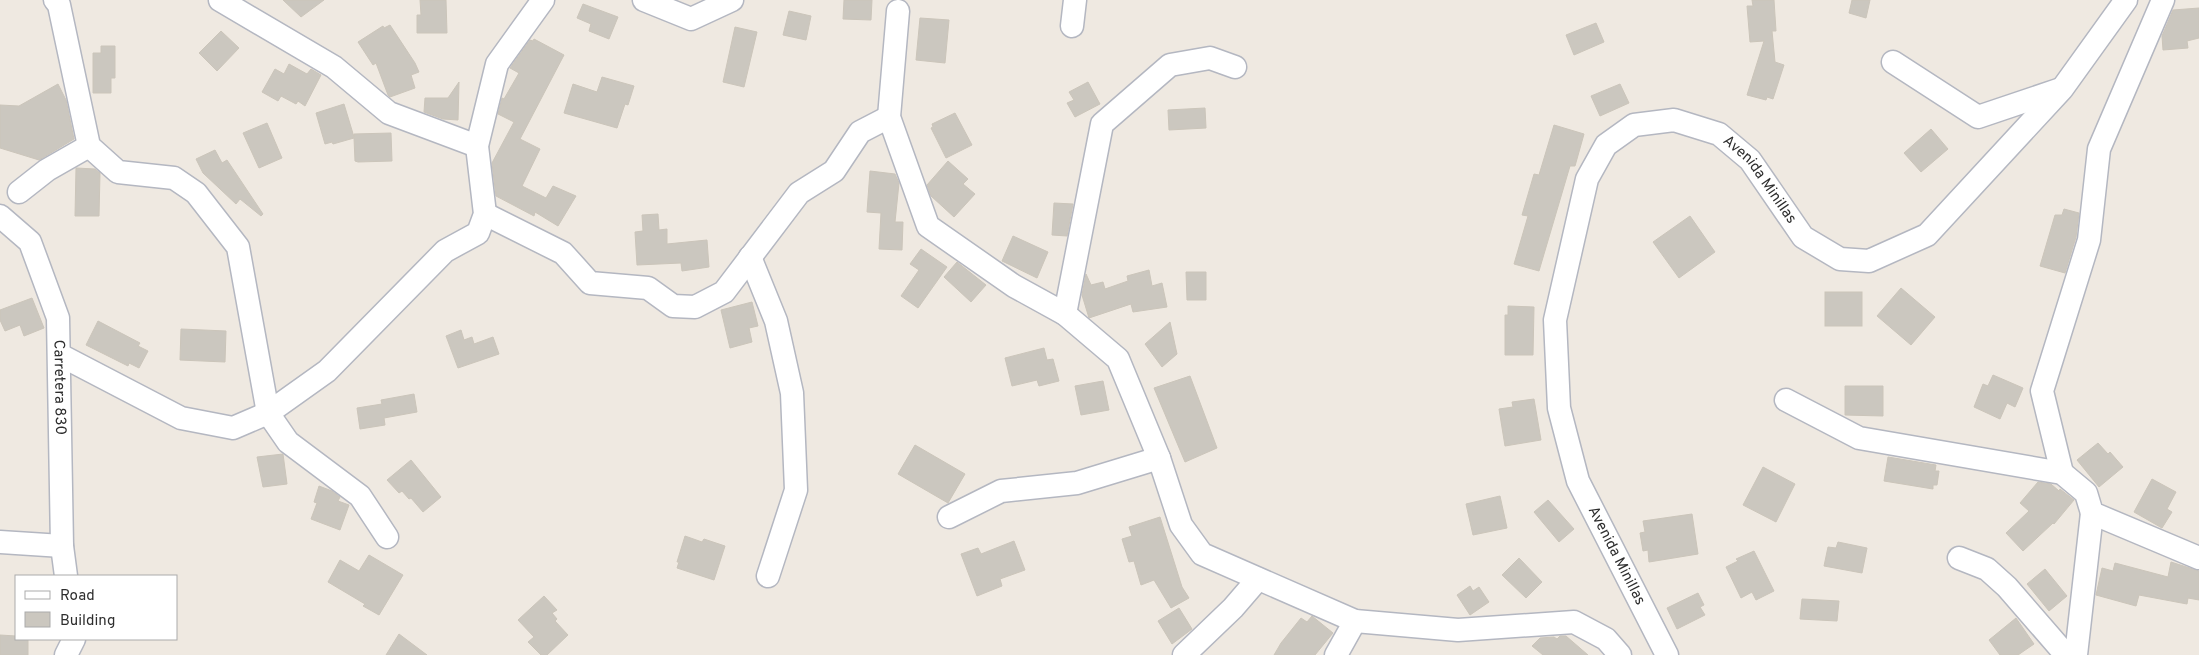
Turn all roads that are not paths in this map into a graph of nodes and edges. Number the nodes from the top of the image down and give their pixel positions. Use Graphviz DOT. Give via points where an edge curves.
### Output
graph roads {
  1 [pos="55,0"];
  2 [pos="220,0"];
  3 [pos="543,0"];
  4 [pos="644,0"];
  5 [pos="732,0"];
  6 [pos="1075,0"];
  7 [pos="2126,0"];
  8 [pos="2163,0"];
  9 [pos="898,11"];
  10 [pos="1072,26"];
  11 [pos="1894,62"];
  12 [pos="1235,67"];
  13 [pos="2062,89"];
  14 [pos="888,117"];
  15 [pos="89,146"];
  16 [pos="477,146"];
  17 [pos="19,192"];
  18 [pos="485,214"];
  19 [pos="0,216"];
  20 [pos="750,257"];
  21 [pos="1064,314"];
  22 [pos="60,355"];
  23 [pos="1786,400"];
  24 [pos="268,413"];
  25 [pos="1159,458"];
  26 [pos="2062,473"];
  27 [pos="2092,513"];
  28 [pos="949,517"];
  29 [pos="387,537"];
  30 [pos="0,542"];
  31 [pos="62,546"];
  32 [pos="1958,558"];
  33 [pos="2199,558"];
  34 [pos="66,575"];
  35 [pos="768,576"];
  36 [pos="1258,579"];
  37 [pos="1354,621"];
  38 [pos="74,640"];
  39 [pos="74,640"];
  40 [pos="66,655"];
  41 [pos="81,655"];
  42 [pos="1184,655"];
  43 [pos="1336,655"];
  44 [pos="1620,655"];
  45 [pos="1667,655"];
  46 [pos="2066,655"];
  47 [pos="2076,655"];
  1 -- 15 [label="street" via="59,5"];
  2 -- 16 [label="street" via="334,67 389,113"];
  3 -- 16 [label="street" via="497,64"];
  4 -- 5 [label="street" via="691,19"];
  6 -- 10 [label="street"];
  7 -- 13 [label="street, Avenida Minillas"];
  8 -- 26 [label="street" via="2098,149 2089,240 2042,391"];
  9 -- 14 [label="street"];
  11 -- 13 [label="street" via="1978,117"];
  12 -- 21 [label="street" via="1210,58 1170,65 1102,124"];
  13 -- 45 [label="street, Avenida Minillas" via="1927,235 1869,262 1840,259 1803,237 1750,160 1719,134 1674,120 1634,125 1606,145 1587,179 1555,320 1559,408 1578,482"];
  14 -- 20 [label="street" via="860,132 834,171 799,193"];
  14 -- 21 [label="street" via="928,226 1014,286"];
  15 -- 17 [label="street" via="47,170"];
  15 -- 24 [label="street" via="118,172 174,178 196,193 238,248"];
  16 -- 18 [label="street"];
  18 -- 20 [label="street" via="563,253 590,282 648,288 673,306 695,307 724,292"];
  18 -- 24 [label="street" via="478,233 445,251 327,372"];
  19 -- 22 [label="street, Carretera 830" via="30,242 58,318"];
  20 -- 35 [label="street" via="776,321 792,393 796,490"];
  21 -- 25 [label="street" via="1118,359"];
  22 -- 24 [label="street" via="181,418 233,428"];
  22 -- 31 [label="street, Carretera 830"];
  23 -- 26 [label="street" via="1859,438"];
  24 -- 29 [label="street" via="288,442 360,496"];
  25 -- 28 [label="street" via="1077,483 1001,491"];
  25 -- 36 [label="street" via="1181,525 1202,554"];
  26 -- 27 [label="street" via="2086,493"];
  27 -- 33 [label="street"];
  27 -- 47 [label="street"];
  30 -- 31 [label="street"];
  31 -- 34 [label="street, Carretera 830"];
  32 -- 46 [label="street" via="1987,569 2007,587"];
  36 -- 37 [label="street"];
  36 -- 42 [label="street"];
  37 -- 43 [label="street"];
  37 -- 44 [label="street" via="1458,630 1574,622 1606,640"];
  38 -- 40 [label="street"];
  39 -- 41 [label="street"];
}
